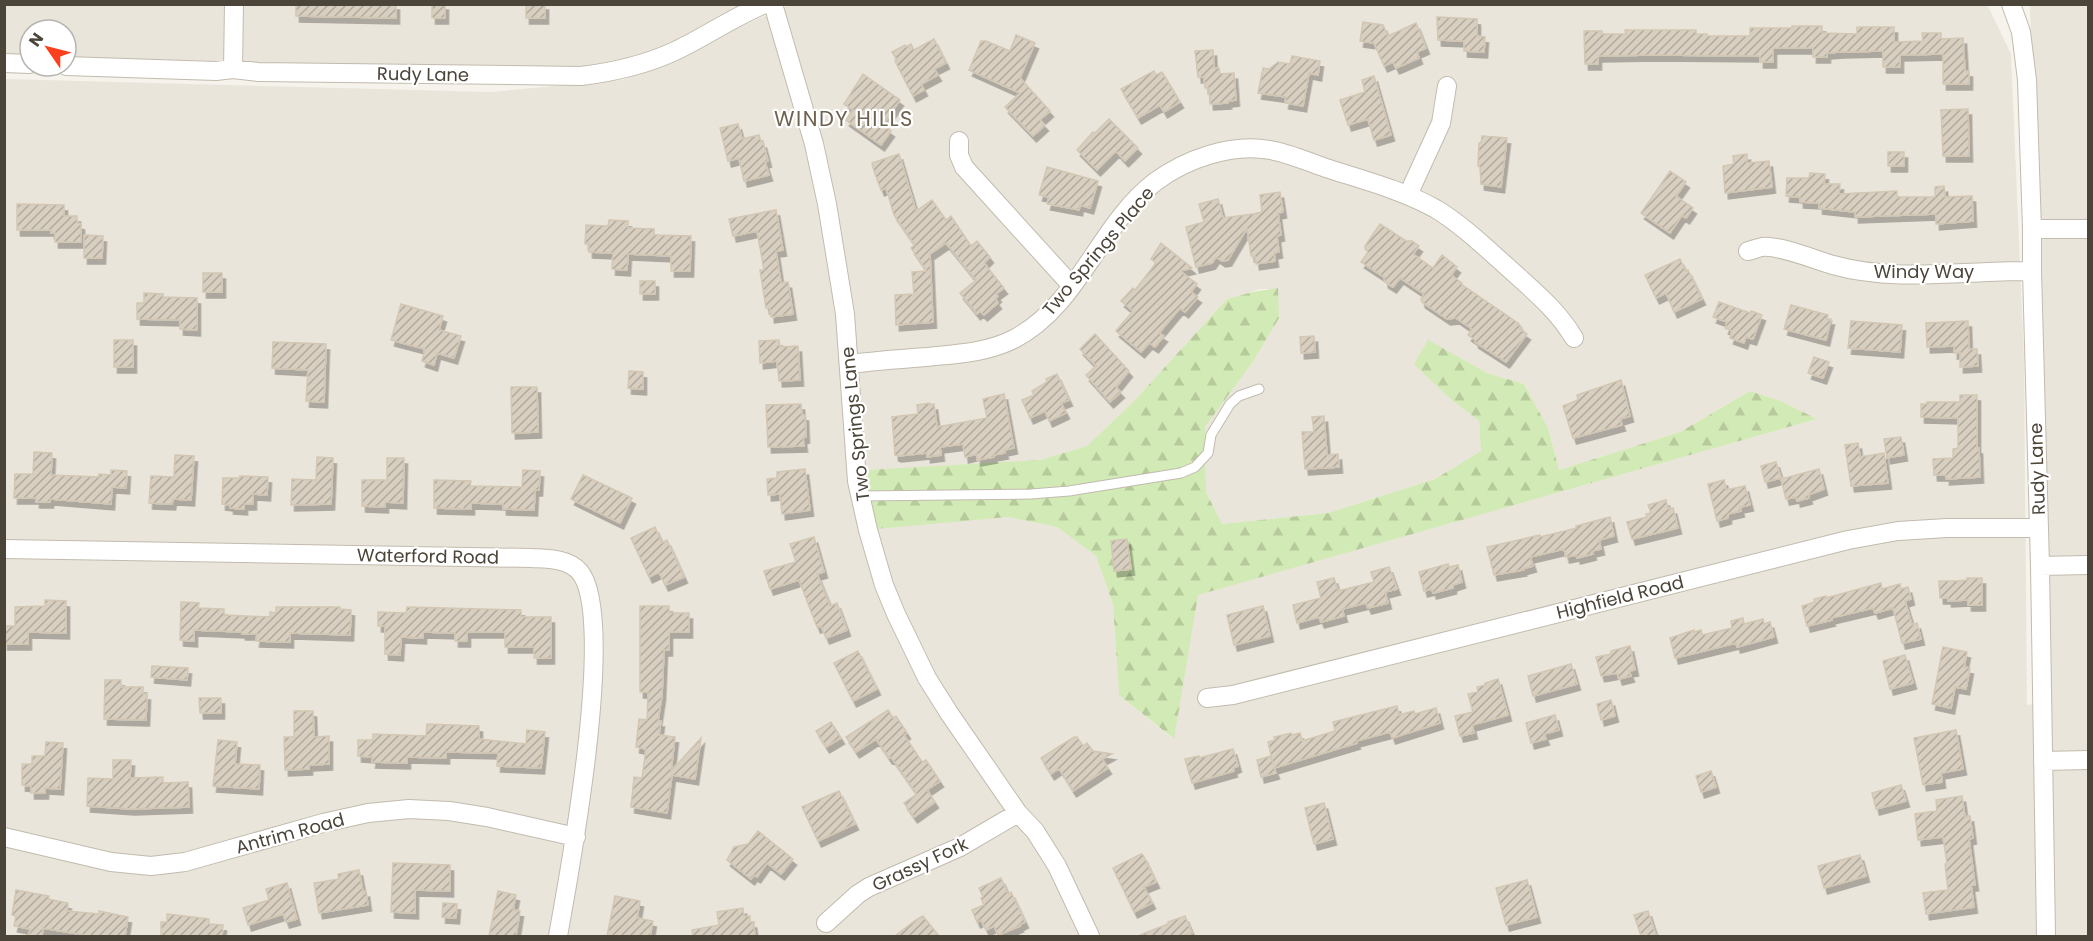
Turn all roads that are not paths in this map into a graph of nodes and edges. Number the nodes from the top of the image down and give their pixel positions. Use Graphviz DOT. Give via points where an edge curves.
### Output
graph roads {
  1 [pos="234,4"];
  2 [pos="765,4"];
  3 [pos="773,4"];
  4 [pos="2011,4"];
  5 [pos="78,66"];
  6 [pos="232,69"];
  7 [pos="1447,86"];
  8 [pos="959,141"];
  9 [pos="1408,195"];
  10 [pos="2032,229"];
  11 [pos="2088,229"];
  12 [pos="1748,251"];
  13 [pos="2032,271"];
  14 [pos="1072,286"];
  15 [pos="1574,338"];
  16 [pos="849,363"];
  17 [pos="1259,389"];
  18 [pos="861,496"];
  19 [pos="2039,528"];
  20 [pos="4,549"];
  21 [pos="2088,565"];
  22 [pos="2040,566"];
  23 [pos="1207,698"];
  24 [pos="2088,760"];
  25 [pos="2043,761"];
  26 [pos="1018,813"];
  27 [pos="4,837"];
  28 [pos="576,837"];
  29 [pos="826,923"];
  30 [pos="558,936"];
  31 [pos="1090,936"];
  32 [pos="2046,936"];
  1 -- 6 [label="street"];
  2 -- 6 [label="street, Rudy Lane" via="676,51 644,64 603,73 557,76"];
  3 -- 16 [label="street, Two Springs Lane" via="814,144 827,204"];
  4 -- 10 [label="street, Rudy Lane" via="2021,32 2027,80"];
  5 -- 6 [label="street, Rudy Lane"];
  7 -- 9 [label="street" via="1441,123"];
  8 -- 14 [label="street" via="964,167"];
  9 -- 14 [label="street, Two Springs Place" via="1269,150 1246,149 1196,159 1155,183 1131,206"];
  9 -- 15 [label="street, Two Springs Place" via="1460,225 1549,304"];
  10 -- 11 [label="street"];
  10 -- 13 [label="street, Rudy Lane"];
  12 -- 13 [label="street, Windy Way" via="1772,248 1874,273"];
  13 -- 19 [label="street, Rudy Lane"];
  14 -- 16 [label="street, Two Springs Place" via="1038,324 992,348"];
  16 -- 18 [label="street, Two Springs Lane" via="853,446"];
  17 -- 18 [label="lane" via="1230,404 1211,435 1208,453 1195,467 1181,473 1031,494"];
  18 -- 26 [label="street, Two Springs Lane" via="884,585 911,646 949,713"];
  19 -- 22 [label="street, Rudy Lane"];
  19 -- 23 [label="street, Highfield Road" via="1918,530 1848,540 1233,695"];
  20 -- 28 [label="street, Waterford Road" via="531,558 569,564 587,584 593,649 587,755"];
  21 -- 22 [label="street"];
  22 -- 25 [label="street, Rudy Lane"];
  24 -- 25 [label="street"];
  25 -- 32 [label="street, Rudy Lane"];
  26 -- 29 [label="street, Grassy Fork" via="960,847 869,887"];
  26 -- 31 [label="street, Two Springs Lane" via="1035,831 1057,866"];
  27 -- 28 [label="street, Antrim Road" via="111,862 151,866 185,862 322,823 409,809 487,817"];
  28 -- 30 [label="street, Waterford Road"];
}
